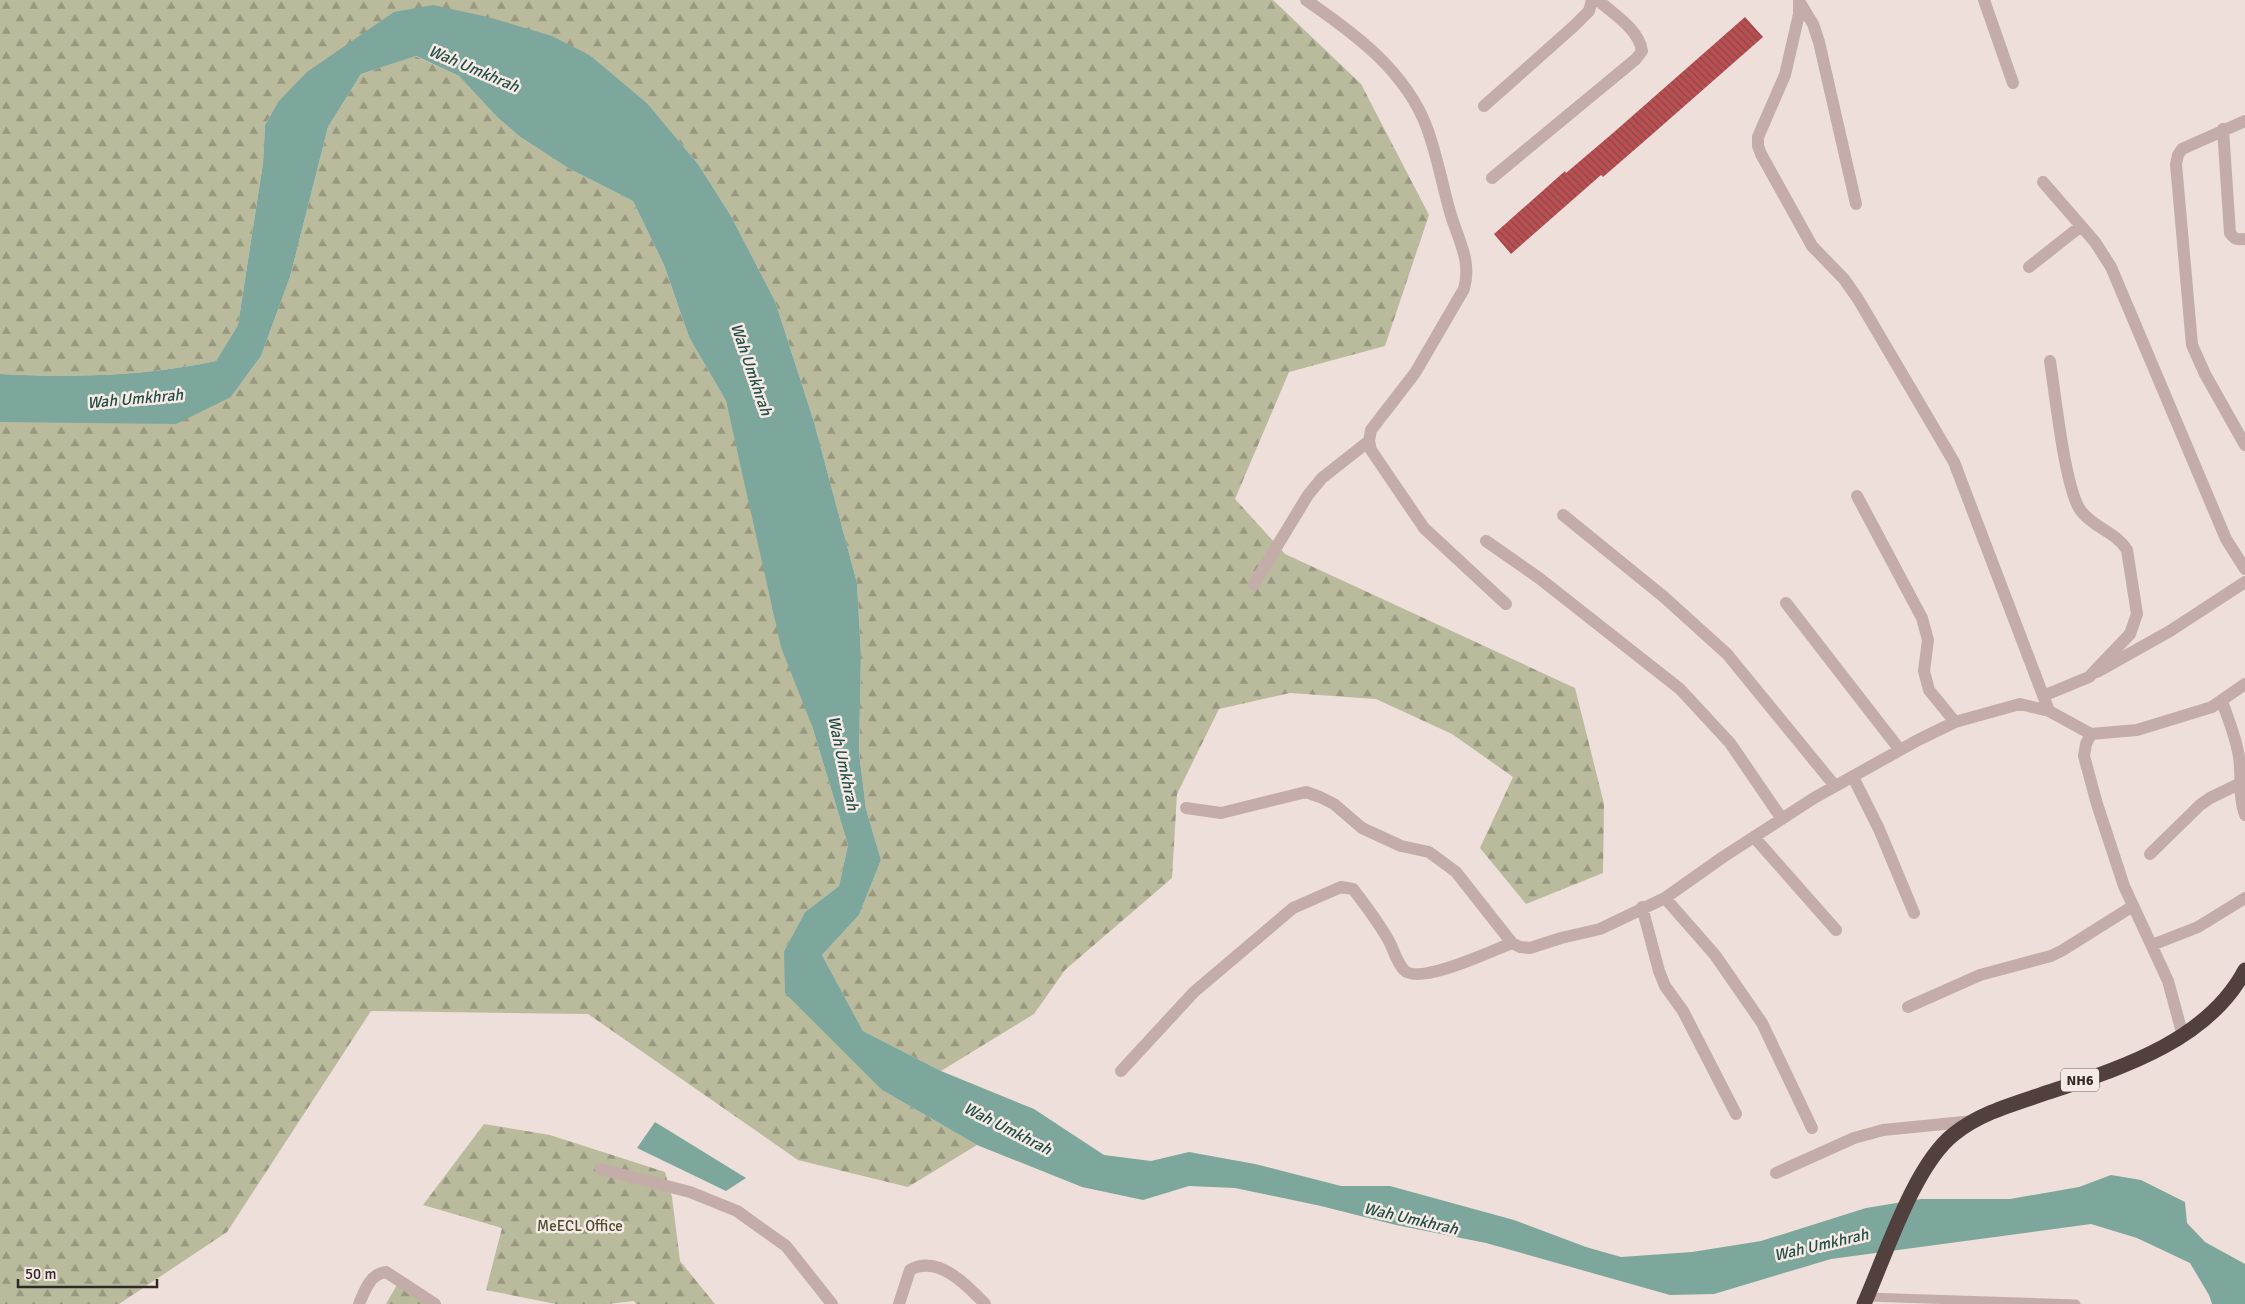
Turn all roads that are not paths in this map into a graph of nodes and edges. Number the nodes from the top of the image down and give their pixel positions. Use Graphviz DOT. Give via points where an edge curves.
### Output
graph roads {
  1 [pos="1306,0"];
  2 [pos="1592,0"];
  3 [pos="1598,0"];
  4 [pos="1799,0"];
  5 [pos="1984,0"];
  6 [pos="2013,83"];
  7 [pos="1484,106"];
  8 [pos="2245,121"];
  9 [pos="2224,129"];
  10 [pos="1492,178"];
  11 [pos="2043,182"];
  12 [pos="1856,204"];
  13 [pos="2081,226"];
  14 [pos="2245,239"];
  15 [pos="2029,267"];
  16 [pos="2050,362"];
  17 [pos="1369,441"];
  18 [pos="2245,445"];
  19 [pos="1857,496"];
  20 [pos="1563,515"];
  21 [pos="1486,541"];
  22 [pos="2245,569"];
  23 [pos="2245,582"];
  24 [pos="1254,584"];
  25 [pos="1786,603"];
  26 [pos="1506,604"];
  27 [pos="2092,674"];
  28 [pos="2245,684"];
  29 [pos="2042,696"];
  30 [pos="2222,701"];
  31 [pos="2049,711"];
  32 [pos="1955,722"];
  33 [pos="2092,734"];
  34 [pos="1900,750"];
  35 [pos="1853,776"];
  36 [pos="2240,783"];
  37 [pos="1835,786"];
  38 [pos="1186,808"];
  39 [pos="2245,815"];
  40 [pos="1782,819"];
  41 [pos="1754,837"];
  42 [pos="2150,854"];
  43 [pos="1666,898"];
  44 [pos="2245,898"];
  45 [pos="2133,906"];
  46 [pos="1642,907"];
  47 [pos="1914,913"];
  48 [pos="1836,930"];
  49 [pos="1512,943"];
  50 [pos="2152,945"];
  51 [pos="2245,970"];
  52 [pos="1908,1007"];
  53 [pos="2183,1036"];
  54 [pos="1121,1070"];
  55 [pos="1736,1114"];
  56 [pos="1974,1121"];
  57 [pos="1812,1128"];
  58 [pos="602,1169"];
  59 [pos="1776,1173"];
  60 [pos="1866,1301"];
  61 [pos="359,1304"];
  62 [pos="435,1304"];
  63 [pos="832,1304"];
  64 [pos="899,1304"];
  65 [pos="986,1304"];
  66 [pos="2076,1304"];
  1 -- 17 [label="street" via="1365,44 1407,90 1419,110 1435,153 1468,275 1464,289 1416,373 1371,430"];
  2 -- 7 [label="street" via="1589,11 1574,26"];
  3 -- 10 [label="street" via="1636,34 1642,50 1636,59"];
  4 -- 12 [label="street" via="1819,42"];
  4 -- 29 [label="street" via="1799,14 1785,76 1758,137 1760,154 1812,246 1844,279 1858,299 1954,462"];
  5 -- 6 [label="street"];
  8 -- 9 [label="street"];
  9 -- 14 [label="street" via="2230,233 2233,238"];
  9 -- 18 [label="street" via="2182,149 2176,164 2192,345"];
  11 -- 13 [label="street"];
  13 -- 15 [label="street"];
  13 -- 22 [label="street" via="2110,267 2226,539"];
  16 -- 27 [label="street" via="2074,498 2088,519 2112,534 2128,550 2135,595 2137,614 2130,634"];
  17 -- 24 [label="street" via="1329,473 1308,495"];
  17 -- 26 [label="street" via="1371,450 1424,528"];
  19 -- 32 [label="street" via="1922,618 1928,640 1924,671 1929,690"];
  20 -- 37 [label="street" via="1664,597 1727,654"];
  21 -- 40 [label="street" via="1539,578 1680,689 1730,743"];
  23 -- 27 [label="street" via="2170,631"];
  25 -- 34 [label="street"];
  27 -- 29 [label="street"];
  28 -- 30 [label="street"];
  29 -- 31 [label="street"];
  30 -- 33 [label="street" via="2137,730"];
  30 -- 36 [label="street" via="2236,743"];
  31 -- 32 [label="street" via="2020,704"];
  31 -- 33 [label="street"];
  32 -- 34 [label="street"];
  33 -- 45 [label="street" via="2084,756 2110,846"];
  34 -- 35 [label="street"];
  35 -- 37 [label="street"];
  35 -- 47 [label="street"];
  36 -- 39 [label="street"];
  36 -- 42 [label="street" via="2200,805"];
  37 -- 40 [label="street"];
  38 -- 49 [label="street" via="1222,813 1306,792 1320,797 1334,804 1362,828 1401,846 1428,852 1456,872"];
  40 -- 41 [label="street"];
  41 -- 43 [label="street"];
  41 -- 48 [label="street"];
  43 -- 46 [label="street"];
  43 -- 57 [label="street" via="1714,955 1762,1023"];
  44 -- 50 [label="street" via="2198,927"];
  45 -- 50 [label="street"];
  45 -- 52 [label="street" via="2051,956 1980,976"];
  46 -- 49 [label="street" via="1600,929 1530,948"];
  46 -- 55 [label="street" via="1665,986 1683,1012"];
  49 -- 54 [label="street" via="1445,969 1419,975 1410,973 1402,968 1365,904 1352,889 1341,887 1293,908 1194,992"];
  50 -- 53 [label="street" via="2168,981"];
  51 -- 53 [label="highway, NH6" via="2215,1011"];
  53 -- 56 [label="highway, NH6" via="2124,1064"];
  56 -- 59 [label="street" via="1883,1130 1854,1138"];
  56 -- 60 [label="highway, NH6" via="1953,1135 1915,1186"];
  58 -- 63 [label="street" via="690,1192 737,1211 786,1246"];
  60 -- 66 [label="lane"];
  61 -- 62 [label="street" via="369,1282 379,1273 386,1272"];
  64 -- 65 [label="street" via="910,1270 925,1266 962,1280"];
}
